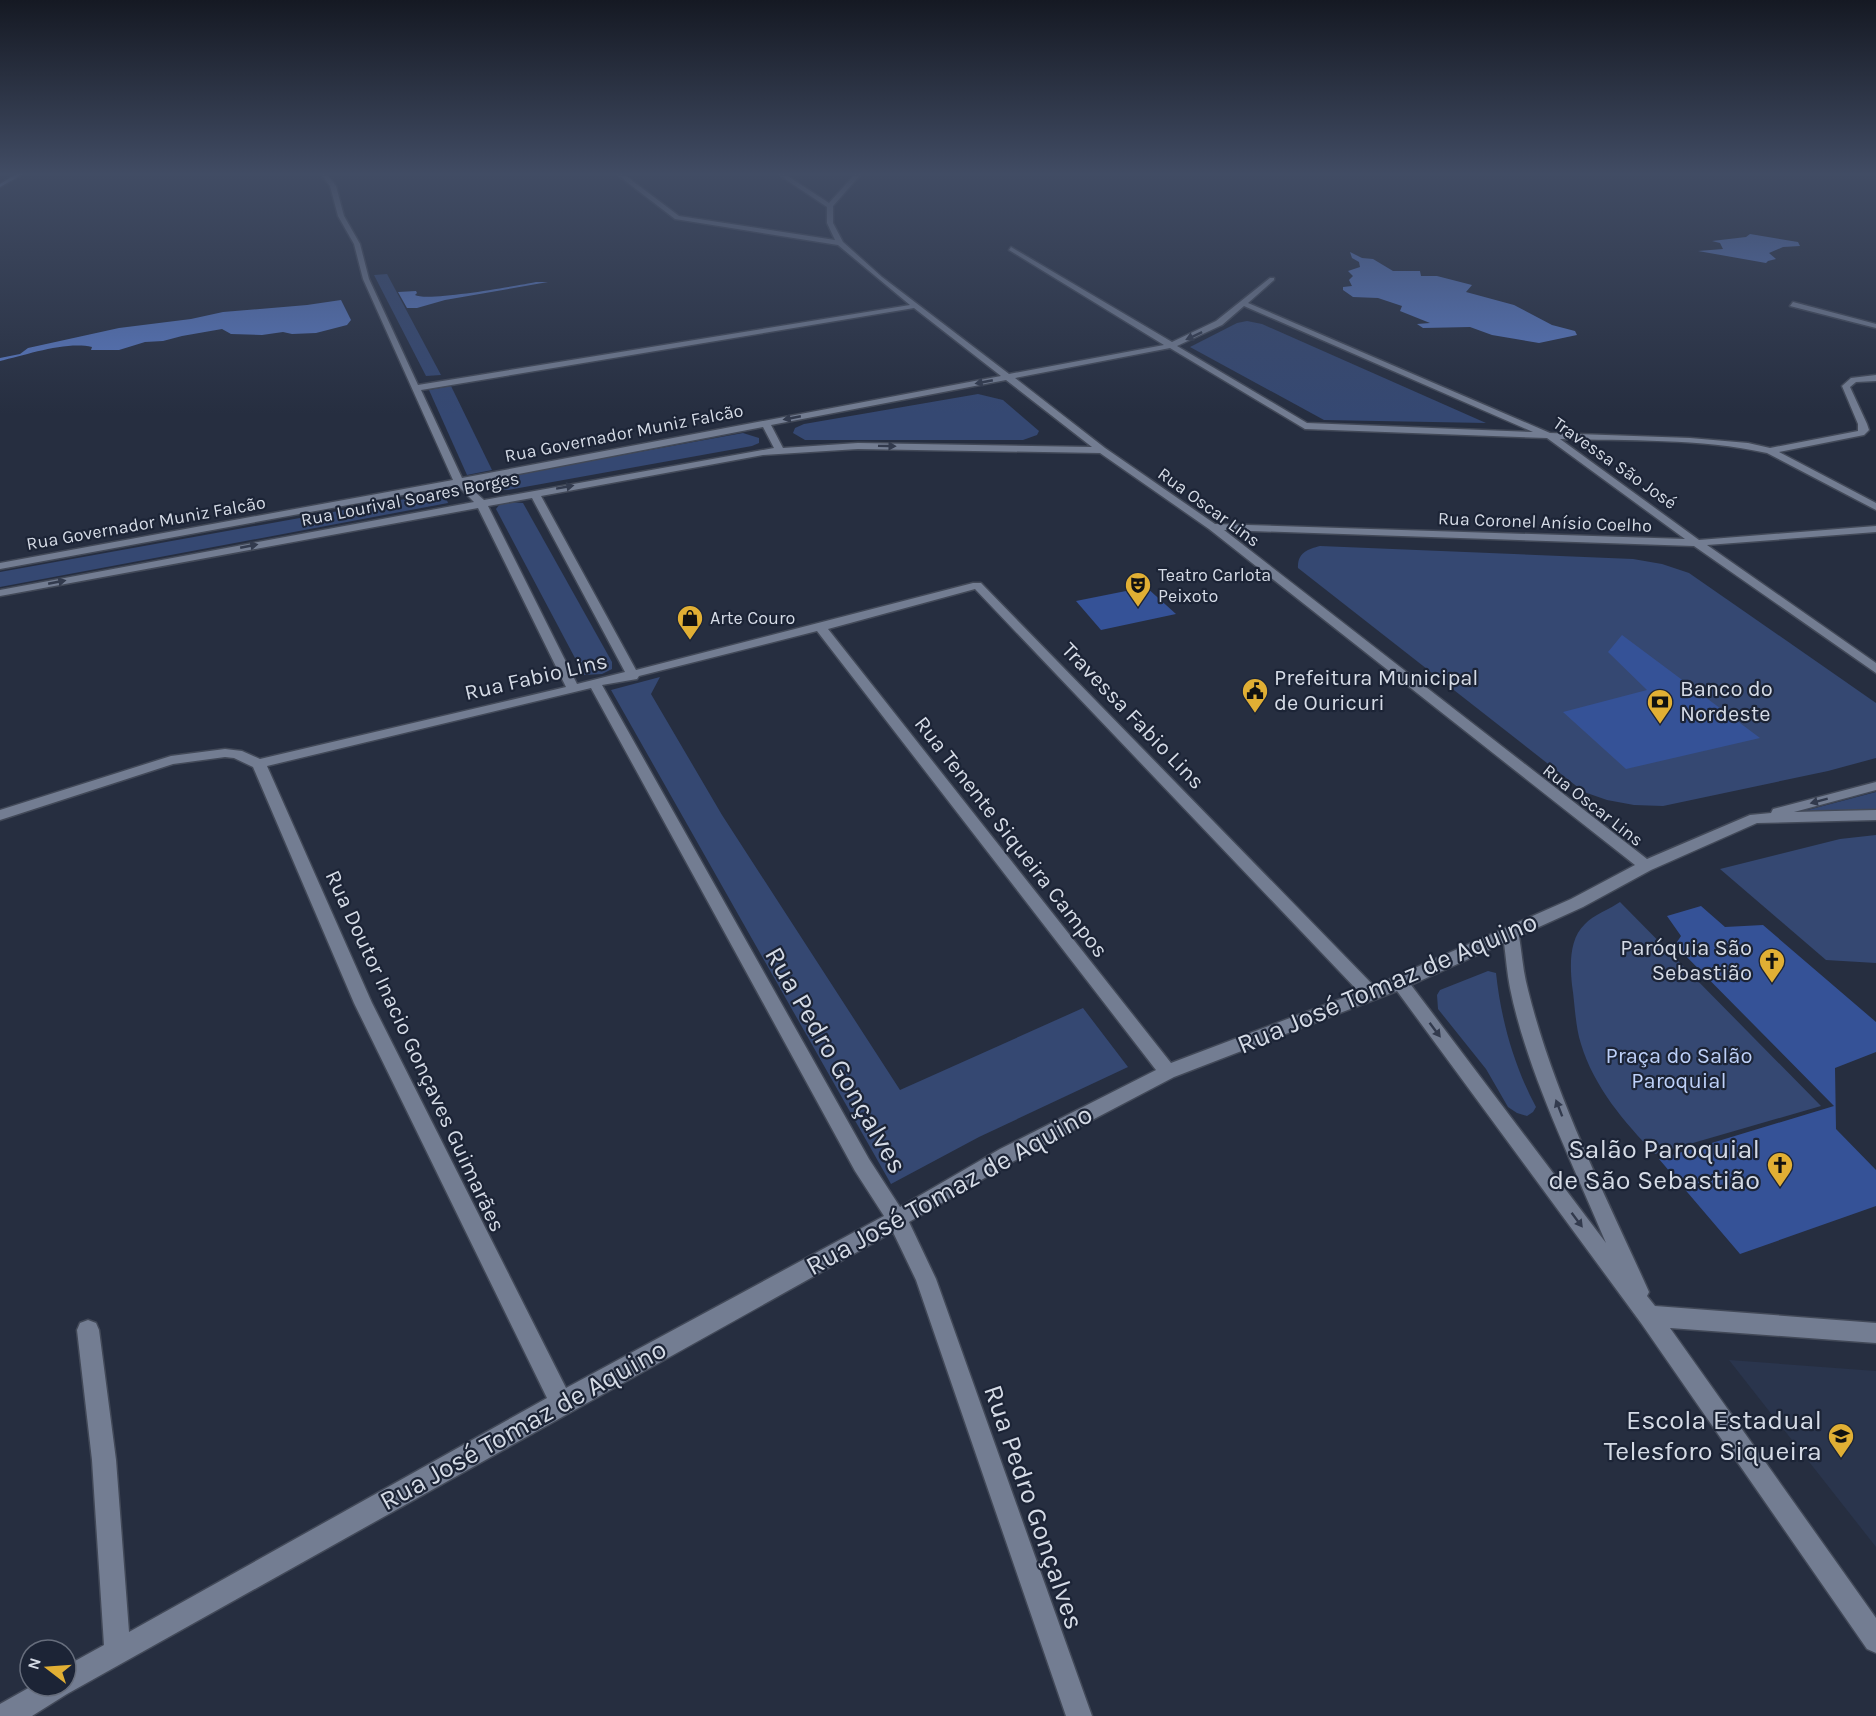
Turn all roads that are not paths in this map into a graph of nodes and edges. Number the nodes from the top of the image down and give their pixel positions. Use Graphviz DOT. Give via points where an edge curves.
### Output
graph roads {
  1 [pos="360,253"];
  2 [pos="852,253"];
  3 [pos="1018,253"];
  4 [pos="1272,279"];
  5 [pos="1242,303"];
  6 [pos="1793,304"];
  7 [pos="914,306"];
  8 [pos="1876,326"];
  9 [pos="1170,346"];
  10 [pos="1010,377"];
  11 [pos="1876,378"];
  12 [pos="415,388"];
  13 [pos="765,423"];
  14 [pos="1552,437"];
  15 [pos="780,450"];
  16 [pos="1102,450"];
  17 [pos="1770,451"];
  18 [pos="459,482"];
  19 [pos="534,493"];
  20 [pos="481,503"];
  21 [pos="1876,507"];
  22 [pos="1213,527"];
  23 [pos="1876,529"];
  24 [pos="1697,543"];
  25 [pos="108,560"];
  26 [pos="0,566"];
  27 [pos="0,593"];
  28 [pos="821,628"];
  29 [pos="1876,669"];
  30 [pos="633,676"];
  31 [pos="595,684"];
  32 [pos="573,688"];
  33 [pos="259,764"];
  34 [pos="1876,786"];
  35 [pos="0,815"];
  36 [pos="1876,815"];
  37 [pos="1755,818"];
  38 [pos="1646,866"];
  39 [pos="1511,933"];
  40 [pos="1400,983"];
  41 [pos="1372,995"];
  42 [pos="1168,1072"];
  43 [pos="897,1219"];
  44 [pos="1649,1317"];
  45 [pos="88,1330"];
  46 [pos="1876,1333"];
  47 [pos="561,1403"];
  48 [pos="1876,1640"];
  49 [pos="117,1651"];
  50 [pos="78,1674"];
  51 [pos="37,1698"];
  52 [pos="6,1716"];
  53 [pos="1079,1716"];
  1 -- 12 [label="street" via="366,279"];
  2 -- 7 [label="street, Rua Oscar Lins"];
  3 -- 9 [label="street"];
  4 -- 5 [label="street, Rua Governador Muniz Falcão"];
  5 -- 9 [label="street, Rua Governador Muniz Falcão, one-way" via="1219,323"];
  5 -- 14 [label="street, Travessa São José"];
  6 -- 8 [label="street"];
  7 -- 10 [label="street, Rua Oscar Lins"];
  7 -- 12 [label="street"];
  9 -- 10 [label="street, Rua Governador Muniz Falcão"];
  9 -- 14 [label="street" via="1305,426"];
  10 -- 13 [label="street, Rua Governador Muniz Falcão, one-way"];
  10 -- 16 [label="street, Rua Oscar Lins"];
  11 -- 17 [label="street" via="1854,380 1846,386 1862,421 1861,433"];
  12 -- 18 [label="street"];
  13 -- 15 [label="street"];
  13 -- 18 [label="street, Rua Governador Muniz Falcão"];
  14 -- 17 [label="street" via="1718,443"];
  14 -- 24 [label="street, Travessa São José"];
  15 -- 16 [label="street, Rua Lourival Soares Borges, one-way" via="828,446"];
  19 -- 15 [label="street, Rua Lourival Soares Borges, one-way"];
  16 -- 22 [label="street, Rua Oscar Lins"];
  17 -- 21 [label="street"];
  18 -- 20 [label="street"];
  18 -- 25 [label="street, Rua Governador Muniz Falcão"];
  19 -- 20 [label="street, Rua Lourival Soares Borges"];
  19 -- 30 [label="street"];
  25 -- 20 [label="street, Rua Lourival Soares Borges, one-way"];
  20 -- 32 [label="street"];
  22 -- 24 [label="street, Rua Coronel Anísio Coelho"];
  22 -- 38 [label="street, Rua Oscar Lins"];
  23 -- 24 [label="street, Rua Coronel Anísio Coelho"];
  24 -- 29 [label="street, Travessa São José"];
  25 -- 26 [label="street, Rua Governador Muniz Falcão"];
  27 -- 25 [label="street, Rua Lourival Soares Borges, one-way"];
  28 -- 30 [label="street, Rua Fabio Lins"];
  28 -- 41 [label="street, Travessa Fabio Lins" via="977,585"];
  28 -- 42 [label="street, Rua Tenente Siqueira Campos"];
  30 -- 31 [label="street, Rua Fabio Lins"];
  31 -- 32 [label="street, Rua Fabio Lins"];
  31 -- 43 [label="street, Rua Pedro Gonçalves" via="862,1165"];
  32 -- 33 [label="street, Rua Fabio Lins"];
  33 -- 35 [label="street" via="225,753 171,760"];
  33 -- 47 [label="street, Rua Doutor Inacio Gonçaves Guimarães" via="363,1003"];
  34 -- 37 [label="street, one-way"];
  36 -- 37 [label="street, Rua José Tomaz de Aquino"];
  37 -- 38 [label="street, Rua José Tomaz de Aquino"];
  38 -- 39 [label="street, Rua José Tomaz de Aquino"];
  39 -- 40 [label="street, Rua José Tomaz de Aquino"];
  44 -- 39 [label="street, one-way" via="1539,1055 1519,989"];
  40 -- 41 [label="street, Rua José Tomaz de Aquino"];
  40 -- 44 [label="street, one-way"];
  41 -- 42 [label="street, Rua José Tomaz de Aquino"];
  42 -- 43 [label="street, Rua José Tomaz de Aquino" via="1007,1155"];
  43 -- 47 [label="street, Rua José Tomaz de Aquino"];
  43 -- 53 [label="street, Rua Pedro Gonçalves" via="926,1279"];
  44 -- 46 [label="street"];
  44 -- 48 [label="street"];
  45 -- 49 [label="street" via="104,1460"];
  47 -- 49 [label="street, Rua José Tomaz de Aquino"];
  49 -- 50 [label="street, Rua José Tomaz de Aquino"];
  51 -- 52 [label="street"];
}
